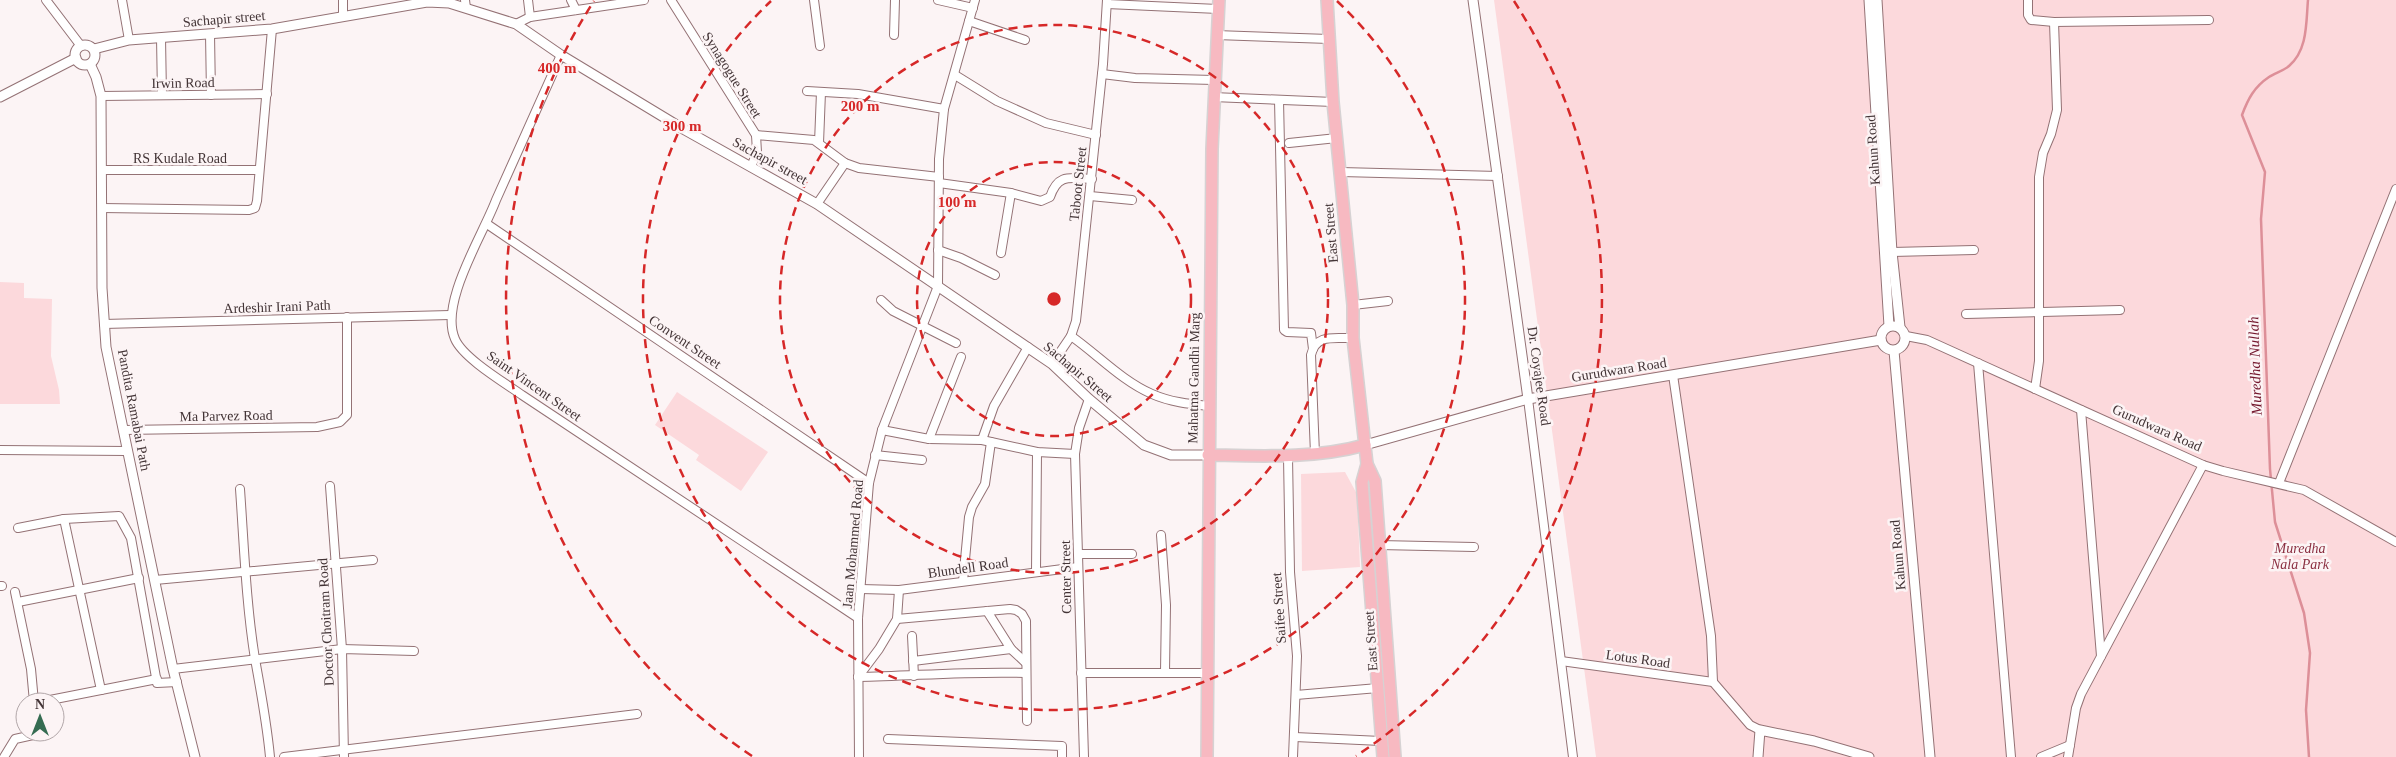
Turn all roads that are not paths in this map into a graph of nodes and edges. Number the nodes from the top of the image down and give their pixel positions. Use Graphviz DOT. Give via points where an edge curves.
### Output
graph roads {
  1 [pos="46,0"];
  2 [pos="122,0"];
  3 [pos="343,0"];
  4 [pos="528,0"];
  5 [pos="572,0"];
  6 [pos="644,0"];
  7 [pos="671,0"];
  8 [pos="814,0"];
  9 [pos="895,0"];
  10 [pos="938,0"];
  11 [pos="1326,0"];
  12 [pos="1473,0"];
  13 [pos="1869,0"];
  14 [pos="1877,0"];
  15 [pos="2028,0"];
  16 [pos="619,2"];
  17 [pos="1107,2"];
  18 [pos="601,3"];
  19 [pos="465,4"];
  20 [pos="974,4"];
  21 [pos="1218,4"];
  22 [pos="576,10"];
  23 [pos="343,16"];
  24 [pos="530,17"];
  25 [pos="2209,20"];
  26 [pos="969,21"];
  27 [pos="2054,22"];
  28 [pos="516,24"];
  29 [pos="272,29"];
  30 [pos="210,34"];
  31 [pos="894,35"];
  32 [pos="1216,35"];
  33 [pos="161,38"];
  34 [pos="1329,39"];
  35 [pos="129,40"];
  36 [pos="1025,40"];
  37 [pos="81,46"];
  38 [pos="820,46"];
  39 [pos="94,49"];
  40 [pos="561,55"];
  41 [pos="76,58"];
  42 [pos="90,64"];
  43 [pos="1102,74"];
  44 [pos="955,75"];
  45 [pos="1214,80"];
  46 [pos="807,91"];
  47 [pos="821,92"];
  48 [pos="266,94"];
  49 [pos="162,95"];
  50 [pos="211,95"];
  51 [pos="101,96"];
  52 [pos="0,97"];
  53 [pos="1213,97"];
  54 [pos="1279,100"];
  55 [pos="1333,102"];
  56 [pos="944,109"];
  57 [pos="756,135"];
  58 [pos="1096,135"];
  59 [pos="1337,138"];
  60 [pos="819,143"];
  61 [pos="1289,143"];
  62 [pos="845,163"];
  63 [pos="751,167"];
  64 [pos="102,170"];
  65 [pos="258,170"];
  66 [pos="1341,172"];
  67 [pos="1498,176"];
  68 [pos="1092,179"];
  69 [pos="939,180"];
  70 [pos="2396,189"];
  71 [pos="1010,193"];
  72 [pos="1090,196"];
  73 [pos="1132,200"];
  74 [pos="817,204"];
  75 [pos="102,208"];
  76 [pos="487,224"];
  77 [pos="938,250"];
  78 [pos="1974,250"];
  79 [pos="1892,252"];
  80 [pos="1001,253"];
  81 [pos="995,275"];
  82 [pos="938,286"];
  83 [pos="881,300"];
  84 [pos="1388,301"];
  85 [pos="1352,305"];
  86 [pos="2120,310"];
  87 [pos="2039,313"];
  88 [pos="1966,314"];
  89 [pos="450,315"];
  90 [pos="347,318"];
  91 [pos="104,324"];
  92 [pos="923,325"];
  93 [pos="1890,326"];
  94 [pos="1900,328"];
  95 [pos="1071,336"];
  96 [pos="1906,336"];
  97 [pos="1353,338"];
  98 [pos="1881,340"];
  99 [pos="956,343"];
  100 [pos="1028,347"];
  101 [pos="1313,349"];
  102 [pos="1894,351"];
  103 [pos="961,357"];
  104 [pos="1978,363"];
  105 [pos="1052,364"];
  106 [pos="1673,375"];
  107 [pos="2035,389"];
  108 [pos="1089,399"];
  109 [pos="1528,399"];
  110 [pos="1209,406"];
  111 [pos="2081,410"];
  112 [pos="123,430"];
  113 [pos="882,430"];
  114 [pos="929,439"];
  115 [pos="982,440"];
  116 [pos="991,442"];
  117 [pos="1365,445"];
  118 [pos="0,450"];
  119 [pos="127,451"];
  120 [pos="1038,452"];
  121 [pos="1075,454"];
  122 [pos="1315,454"];
  123 [pos="875,455"];
  124 [pos="1208,455"];
  125 [pos="1288,457"];
  126 [pos="922,460"];
  127 [pos="1367,464"];
  128 [pos="2203,465"];
  129 [pos="868,483"];
  130 [pos="2276,483"];
  131 [pos="330,486"];
  132 [pos="240,489"];
  133 [pos="64,519"];
  134 [pos="18,528"];
  135 [pos="1161,535"];
  136 [pos="2396,542"];
  137 [pos="1379,545"];
  138 [pos="1474,547"];
  139 [pos="1078,554"];
  140 [pos="1132,554"];
  141 [pos="373,560"];
  142 [pos="335,564"];
  143 [pos="1078,568"];
  144 [pos="246,572"];
  145 [pos="1036,572"];
  146 [pos="139,578"];
  147 [pos="155,580"];
  148 [pos="963,581"];
  149 [pos="861,588"];
  150 [pos="79,590"];
  151 [pos="899,590"];
  152 [pos="15,592"];
  153 [pos="18,602"];
  154 [pos="987,611"];
  155 [pos="858,618"];
  156 [pos="897,619"];
  157 [pos="912,636"];
  158 [pos="342,649"];
  159 [pos="1011,649"];
  160 [pos="414,651"];
  161 [pos="2101,656"];
  162 [pos="255,658"];
  163 [pos="1561,660"];
  164 [pos="912,661"];
  165 [pos="1025,662"];
  166 [pos="173,669"];
  167 [pos="1164,672"];
  168 [pos="1025,673"];
  169 [pos="1080,673"];
  170 [pos="1207,673"];
  171 [pos="914,676"];
  172 [pos="858,677"];
  173 [pos="157,680"];
  174 [pos="177,682"];
  175 [pos="1713,682"];
  176 [pos="1378,688"];
  177 [pos="101,690"];
  178 [pos="33,692"];
  179 [pos="1296,695"];
  180 [pos="65,697"];
  181 [pos="637,714"];
  182 [pos="1027,721"];
  183 [pos="1760,730"];
  184 [pos="1295,737"];
  185 [pos="15,739"];
  186 [pos="888,740"];
  187 [pos="1382,741"];
  188 [pos="2070,745"];
  189 [pos="344,754"];
  190 [pos="4,757"];
  191 [pos="195,757"];
  192 [pos="270,757"];
  193 [pos="284,757"];
  194 [pos="859,757"];
  195 [pos="1062,757"];
  196 [pos="1084,757"];
  197 [pos="1207,757"];
  198 [pos="1293,757"];
  199 [pos="1383,757"];
  200 [pos="1395,757"];
  201 [pos="1573,757"];
  202 [pos="1758,757"];
  203 [pos="1869,757"];
  204 [pos="1930,757"];
  205 [pos="2011,757"];
  206 [pos="2045,757"];
  207 [pos="2068,757"];
  1 -- 37 [label="street"];
  2 -- 35 [label="street"];
  3 -- 23 [label="street"];
  4 -- 24 [label="street"];
  5 -- 22 [label="street"];
  6 -- 16 [label="street"];
  7 -- 57 [label="street, Synagogue Street"];
  8 -- 38 [label="street"];
  9 -- 31 [label="street"];
  10 -- 20 [label="street"];
  11 -- 34 [label="main road, East Street"];
  12 -- 67 [label="street, Dr. Coyajee Road"];
  13 -- 93 [label="street, Kahun Road"];
  14 -- 79 [label="street, Kahun Road"];
  15 -- 27 [label="street" via="2031,20"];
  16 -- 18 [label="street"];
  17 -- 21 [label="street"];
  17 -- 43 [label="street, Taboot Street"];
  18 -- 22 [label="street"];
  19 -- 23 [label="street, Sachapir street" via="427,2"];
  19 -- 28 [label="street, Sachapir street"];
  20 -- 26 [label="street"];
  21 -- 32 [label="main road, Mahatma Gandhi Marg"];
  22 -- 24 [label="street"];
  23 -- 29 [label="street, Sachapir street"];
  24 -- 28 [label="street"];
  25 -- 27 [label="street"];
  26 -- 36 [label="street"];
  26 -- 44 [label="street"];
  27 -- 87 [label="street" via="2057,110 2039,177"];
  28 -- 40 [label="street, Sachapir street"];
  29 -- 30 [label="street, Sachapir street"];
  29 -- 48 [label="street"];
  30 -- 33 [label="street, Sachapir street"];
  30 -- 50 [label="street"];
  32 -- 34 [label="street"];
  32 -- 45 [label="main road, Mahatma Gandhi Marg"];
  33 -- 35 [label="street, Sachapir street"];
  33 -- 49 [label="street"];
  34 -- 55 [label="main road, East Street"];
  35 -- 39 [label="street, Sachapir street"];
  37 -- 39 [label="street"];
  37 -- 41 [label="street"];
  39 -- 42 [label="street" via="95,57"];
  40 -- 63 [label="street, Sachapir street"];
  40 -- 76 [label="street, Saint Vincent Street"];
  41 -- 42 [label="street" via="80,64"];
  41 -- 52 [label="street"];
  42 -- 51 [label="street, Pandita Ramabai Path"];
  43 -- 45 [label="street"];
  43 -- 58 [label="street, Taboot Street"];
  44 -- 56 [label="street"];
  44 -- 58 [label="street" via="997,101 1046,123"];
  45 -- 53 [label="main road, Mahatma Gandhi Marg"];
  46 -- 47 [label="street"];
  47 -- 56 [label="street" via="858,94"];
  47 -- 60 [label="street"];
  48 -- 50 [label="street, Irwin Road"];
  48 -- 65 [label="street"];
  49 -- 50 [label="street, Irwin Road"];
  49 -- 51 [label="street, Irwin Road"];
  51 -- 64 [label="street, Pandita Ramabai Path"];
  53 -- 54 [label="street"];
  53 -- 110 [label="main road, Mahatma Gandhi Marg"];
  54 -- 55 [label="street"];
  54 -- 101 [label="street" via="1284,327 1287,332 1311,333"];
  55 -- 59 [label="main road, East Street"];
  56 -- 69 [label="street"];
  57 -- 60 [label="street"];
  57 -- 63 [label="street, Synagogue Street" via="757,152"];
  58 -- 68 [label="street, Taboot Street"];
  59 -- 61 [label="street"];
  59 -- 66 [label="main road, East Street"];
  60 -- 62 [label="street"];
  62 -- 69 [label="street"];
  62 -- 74 [label="street"];
  63 -- 74 [label="street, Sachapir street"];
  64 -- 65 [label="street, RS Kudale Road"];
  64 -- 75 [label="street, Pandita Ramabai Path"];
  65 -- 75 [label="street" via="258,201 249,210"];
  66 -- 67 [label="street"];
  66 -- 85 [label="main road, East Street"];
  67 -- 109 [label="street, Dr. Coyajee Road"];
  68 -- 71 [label="street" via="1060,180 1047,200"];
  68 -- 72 [label="street, Taboot Street"];
  69 -- 71 [label="street"];
  69 -- 77 [label="street"];
  70 -- 130 [label="street"];
  71 -- 80 [label="street"];
  72 -- 73 [label="street"];
  72 -- 95 [label="street, Taboot Street" via="1078,306"];
  74 -- 82 [label="street, Sachapir street"];
  75 -- 91 [label="street, Pandita Ramabai Path"];
  76 -- 89 [label="street, Saint Vincent Street" via="471,251"];
  76 -- 129 [label="street, Convent Street"];
  77 -- 81 [label="street"];
  77 -- 82 [label="street"];
  78 -- 79 [label="street"];
  79 -- 94 [label="street, Kahun Road"];
  82 -- 92 [label="street, Jaan Mohammed Road"];
  82 -- 100 [label="street, Sachapir Street"];
  83 -- 92 [label="street" via="893,311"];
  84 -- 85 [label="street"];
  85 -- 97 [label="main road, East Street"];
  86 -- 87 [label="street"];
  87 -- 88 [label="street"];
  87 -- 107 [label="street" via="2039,361"];
  89 -- 90 [label="street, Ardeshir Irani Path"];
  89 -- 155 [label="street, Saint Vincent Street" via="455,340 476,362"];
  90 -- 91 [label="street, Ardeshir Irani Path"];
  90 -- 112 [label="street, Ma Parvez Road" via="347,415 340,422 328,425"];
  91 -- 112 [label="street, Pandita Ramabai Path" via="111,378"];
  92 -- 99 [label="street"];
  92 -- 113 [label="street, Jaan Mohammed Road"];
  93 -- 94 [label="street"];
  93 -- 98 [label="street" via="1882,333"];
  94 -- 96 [label="street"];
  95 -- 105 [label="street, Taboot Street"];
  95 -- 110 [label="street" via="1121,376 1152,394 1178,403"];
  96 -- 102 [label="street" via="1903,346"];
  96 -- 104 [label="street, Gurudwara Road" via="1927,340"];
  97 -- 101 [label="street" via="1322,340"];
  97 -- 117 [label="main road, East Street"];
  98 -- 102 [label="street" via="1884,347"];
  98 -- 106 [label="street, Gurudwara Road"];
  100 -- 105 [label="street, Sachapir Street"];
  100 -- 115 [label="street, Sachapir Street" via="994,406"];
  101 -- 122 [label="street"];
  102 -- 204 [label="street, Kahun Road"];
  103 -- 114 [label="street"];
  104 -- 107 [label="street, Gurudwara Road"];
  104 -- 205 [label="street"];
  105 -- 108 [label="street, Sachapir Street"];
  106 -- 109 [label="street, Gurudwara Road"];
  106 -- 175 [label="street" via="1711,636"];
  107 -- 111 [label="street, Gurudwara Road"];
  108 -- 121 [label="street, Center Street" via="1079,428"];
  108 -- 124 [label="street, Sachapir Street" via="1144,444 1160,452"];
  109 -- 117 [label="street, Gurudwara Road"];
  109 -- 163 [label="street, Dr. Coyajee Road"];
  110 -- 124 [label="main road, Mahatma Gandhi Marg"];
  111 -- 128 [label="street, Gurudwara Road"];
  111 -- 161 [label="street"];
  112 -- 119 [label="street, Pandita Ramabai Path"];
  113 -- 114 [label="street"];
  113 -- 123 [label="street, Jaan Mohammed Road"];
  114 -- 115 [label="street"];
  115 -- 116 [label="street"];
  116 -- 120 [label="street"];
  116 -- 148 [label="street" via="985,484 969,517"];
  117 -- 122 [label="main road"];
  117 -- 127 [label="main road, East Street"];
  118 -- 119 [label="street"];
  119 -- 147 [label="street, Pandita Ramabai Path"];
  120 -- 121 [label="street"];
  120 -- 145 [label="street"];
  121 -- 139 [label="street, Center Street"];
  122 -- 125 [label="main road"];
  123 -- 126 [label="street"];
  123 -- 129 [label="street, Jaan Mohammed Road"];
  124 -- 125 [label="main road"];
  124 -- 170 [label="main road, Mahatma Gandhi Marg"];
  125 -- 179 [label="street, Saifee Street"];
  127 -- 137 [label="main road, East Street" via="1375,481"];
  127 -- 176 [label="main road, East Street" via="1362,482"];
  128 -- 130 [label="street, Gurudwara Road"];
  128 -- 161 [label="street"];
  129 -- 149 [label="street, Jaan Mohammed Road"];
  130 -- 136 [label="street, Gurudwara Road" via="2304,490"];
  131 -- 142 [label="street, Doctor Choitram Road"];
  132 -- 144 [label="street"];
  133 -- 134 [label="street"];
  133 -- 146 [label="street" via="120,516 131,538"];
  133 -- 150 [label="street"];
  135 -- 167 [label="street" via="1166,605"];
  137 -- 138 [label="street"];
  137 -- 200 [label="main road, East Street"];
  139 -- 140 [label="street"];
  139 -- 143 [label="street, Center Street"];
  141 -- 142 [label="street"];
  142 -- 144 [label="street"];
  142 -- 158 [label="street, Doctor Choitram Road"];
  143 -- 145 [label="street, Blundell Road"];
  143 -- 169 [label="street, Center Street"];
  144 -- 147 [label="street"];
  144 -- 162 [label="street"];
  145 -- 148 [label="street, Blundell Road"];
  146 -- 150 [label="street"];
  146 -- 173 [label="street"];
  147 -- 166 [label="street, Pandita Ramabai Path"];
  148 -- 151 [label="street, Blundell Road"];
  149 -- 151 [label="street, Blundell Road"];
  149 -- 155 [label="street, Jaan Mohammed Road"];
  150 -- 153 [label="street"];
  150 -- 177 [label="street"];
  151 -- 156 [label="street"];
  152 -- 153 [label="street"];
  153 -- 178 [label="street"];
  154 -- 156 [label="street"];
  154 -- 159 [label="street"];
  154 -- 165 [label="street" via="1010,609 1022,614 1026,627"];
  155 -- 172 [label="street, Jaan Mohammed Road"];
  156 -- 172 [label="street"];
  157 -- 164 [label="street"];
  158 -- 160 [label="street"];
  158 -- 162 [label="street"];
  158 -- 189 [label="street, Doctor Choitram Road"];
  159 -- 164 [label="street"];
  159 -- 165 [label="street"];
  161 -- 188 [label="street" via="2078,701"];
  162 -- 166 [label="street"];
  162 -- 192 [label="street"];
  163 -- 175 [label="street, Lotus Road"];
  163 -- 201 [label="street, Dr. Coyajee Road"];
  164 -- 171 [label="street"];
  165 -- 168 [label="street"];
  166 -- 174 [label="street, Pandita Ramabai Path"];
  167 -- 169 [label="street"];
  167 -- 170 [label="street"];
  168 -- 171 [label="street" via="981,671"];
  168 -- 182 [label="street"];
  169 -- 196 [label="street, Center Street"];
  170 -- 197 [label="main road, Mahatma Gandhi Marg"];
  171 -- 172 [label="street"];
  172 -- 194 [label="street, Jaan Mohammed Road"];
  173 -- 174 [label="street" via="157,683"];
  173 -- 177 [label="street"];
  174 -- 191 [label="street, Pandita Ramabai Path"];
  175 -- 183 [label="street" via="1744,719"];
  176 -- 179 [label="street"];
  176 -- 187 [label="main road, East Street"];
  177 -- 180 [label="street"];
  179 -- 184 [label="street, Saifee Street"];
  181 -- 189 [label="street"];
  183 -- 202 [label="street"];
  183 -- 203 [label="street"];
  184 -- 187 [label="street"];
  184 -- 198 [label="street, Saifee Street"];
  185 -- 190 [label="street"];
  186 -- 195 [label="street" via="1062,746"];
  187 -- 199 [label="main road, East Street"];
  188 -- 206 [label="street"];
  188 -- 207 [label="street"];
  189 -- 193 [label="street"];
}
